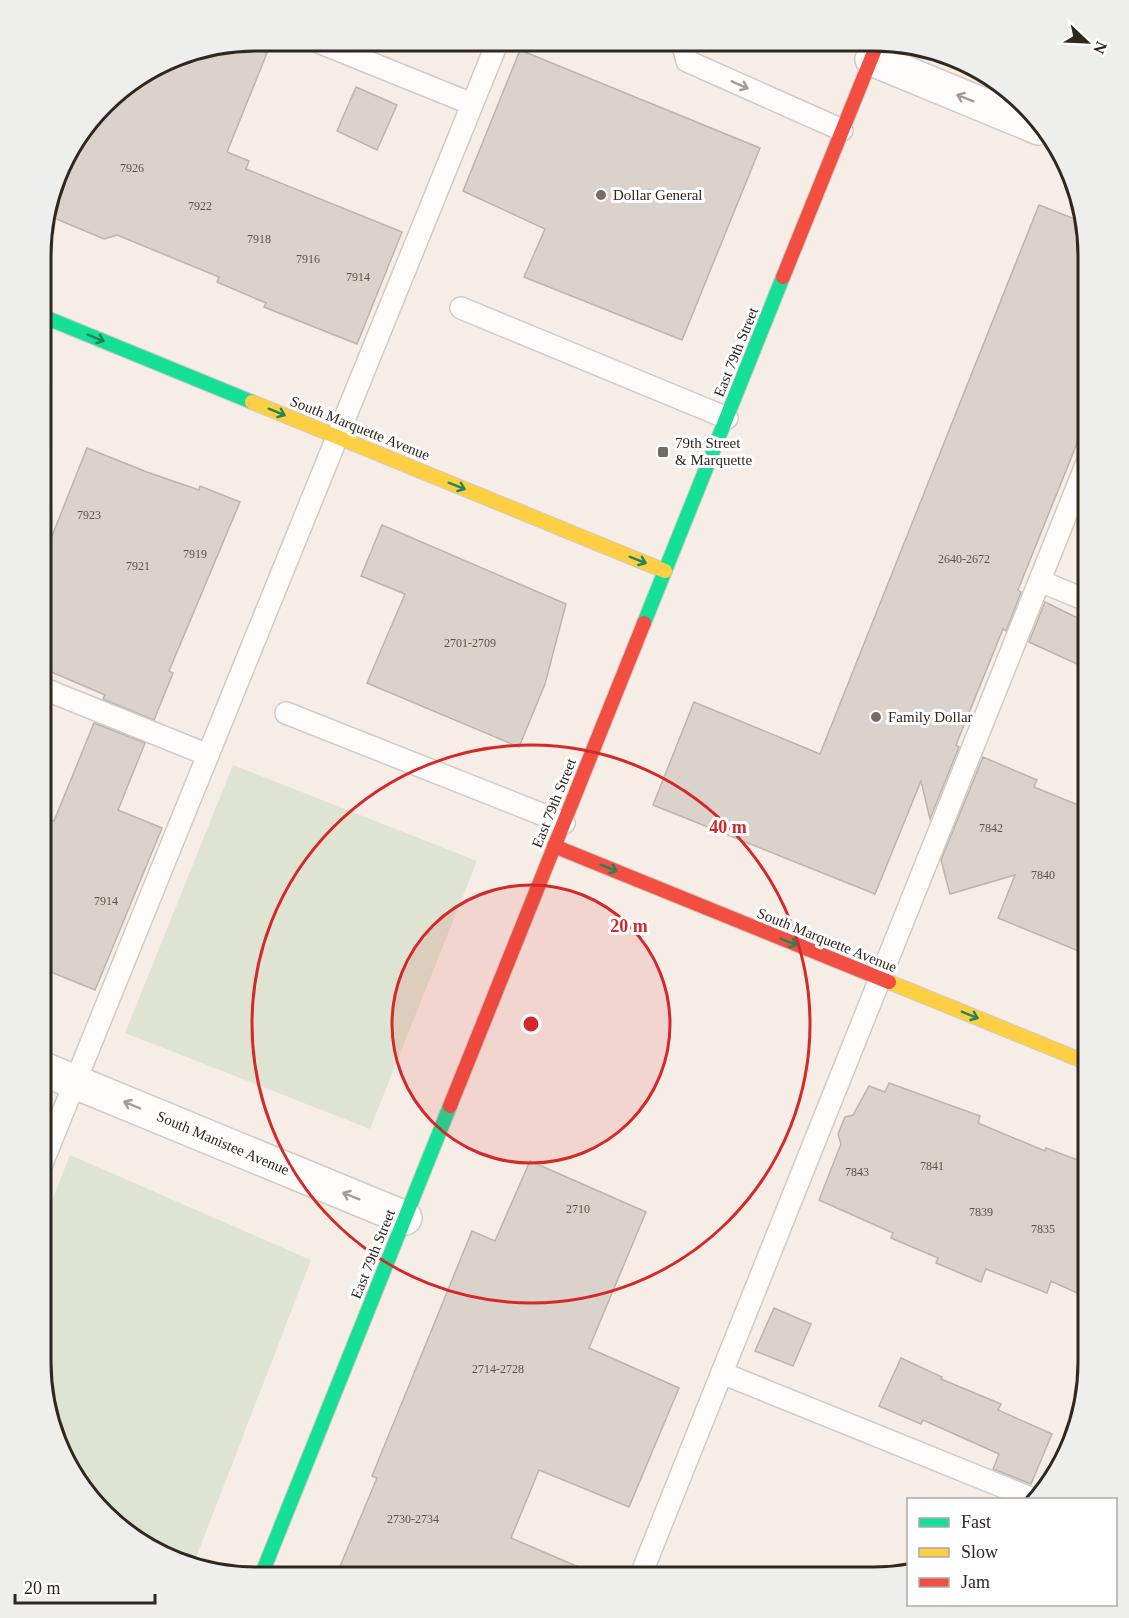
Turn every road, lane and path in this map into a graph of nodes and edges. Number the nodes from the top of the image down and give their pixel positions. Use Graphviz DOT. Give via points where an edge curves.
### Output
graph roads {
  1 [pos="341,51"];
  2 [pos="494,51"];
  3 [pos="684,51"];
  4 [pos="875,51"];
  5 [pos="1006,102"];
  6 [pos="472,104"];
  7 [pos="1019,113"];
  8 [pos="842,130"];
  9 [pos="461,308"];
  10 [pos="51,320"];
  11 [pos="727,418"];
  12 [pos="337,437"];
  13 [pos="1078,485"];
  14 [pos="665,571"];
  15 [pos="1040,581"];
  16 [pos="1078,597"];
  17 [pos="51,692"];
  18 [pos="286,713"];
  19 [pos="208,755"];
  20 [pos="564,823"];
  21 [pos="554,846"];
  22 [pos="881,979"];
  23 [pos="1078,1060"];
  24 [pos="51,1072"];
  25 [pos="75,1082"];
  26 [pos="51,1141"];
  27 [pos="405,1218"];
  28 [pos="722,1373"];
  29 [pos="1028,1496"];
  30 [pos="265,1567"];
  31 [pos="644,1567"];
  1 -- 6 [label="lane"];
  2 -- 6 [label="lane"];
  3 -- 8 [label="lane, one-way" via="687,61"];
  5 -- 4 [label="street, one-way"];
  4 -- 8 [label="main road, East 79th Street"];
  5 -- 7 [label="street"];
  6 -- 12 [label="lane"];
  8 -- 11 [label="main road, East 79th Street"];
  9 -- 11 [label="lane"];
  10 -- 12 [label="main road, South Marquette Avenue, one-way"];
  11 -- 14 [label="main road, East 79th Street"];
  12 -- 14 [label="main road, South Marquette Avenue, one-way"];
  12 -- 19 [label="lane"];
  13 -- 15 [label="lane"];
  14 -- 20 [label="main road, East 79th Street"];
  15 -- 16 [label="lane"];
  15 -- 22 [label="lane"];
  17 -- 19 [label="lane"];
  18 -- 20 [label="lane"];
  19 -- 25 [label="lane"];
  20 -- 21 [label="main road, East 79th Street"];
  21 -- 22 [label="main road, South Marquette Avenue, one-way"];
  21 -- 27 [label="main road, East 79th Street"];
  22 -- 23 [label="main road, South Marquette Avenue, one-way"];
  22 -- 28 [label="lane"];
  24 -- 25 [label="street, South Manistee Avenue"];
  25 -- 26 [label="lane"];
  27 -- 25 [label="street, South Manistee Avenue, one-way"];
  27 -- 30 [label="main road, East 79th Street"];
  28 -- 29 [label="lane"];
  28 -- 31 [label="lane"];
}
